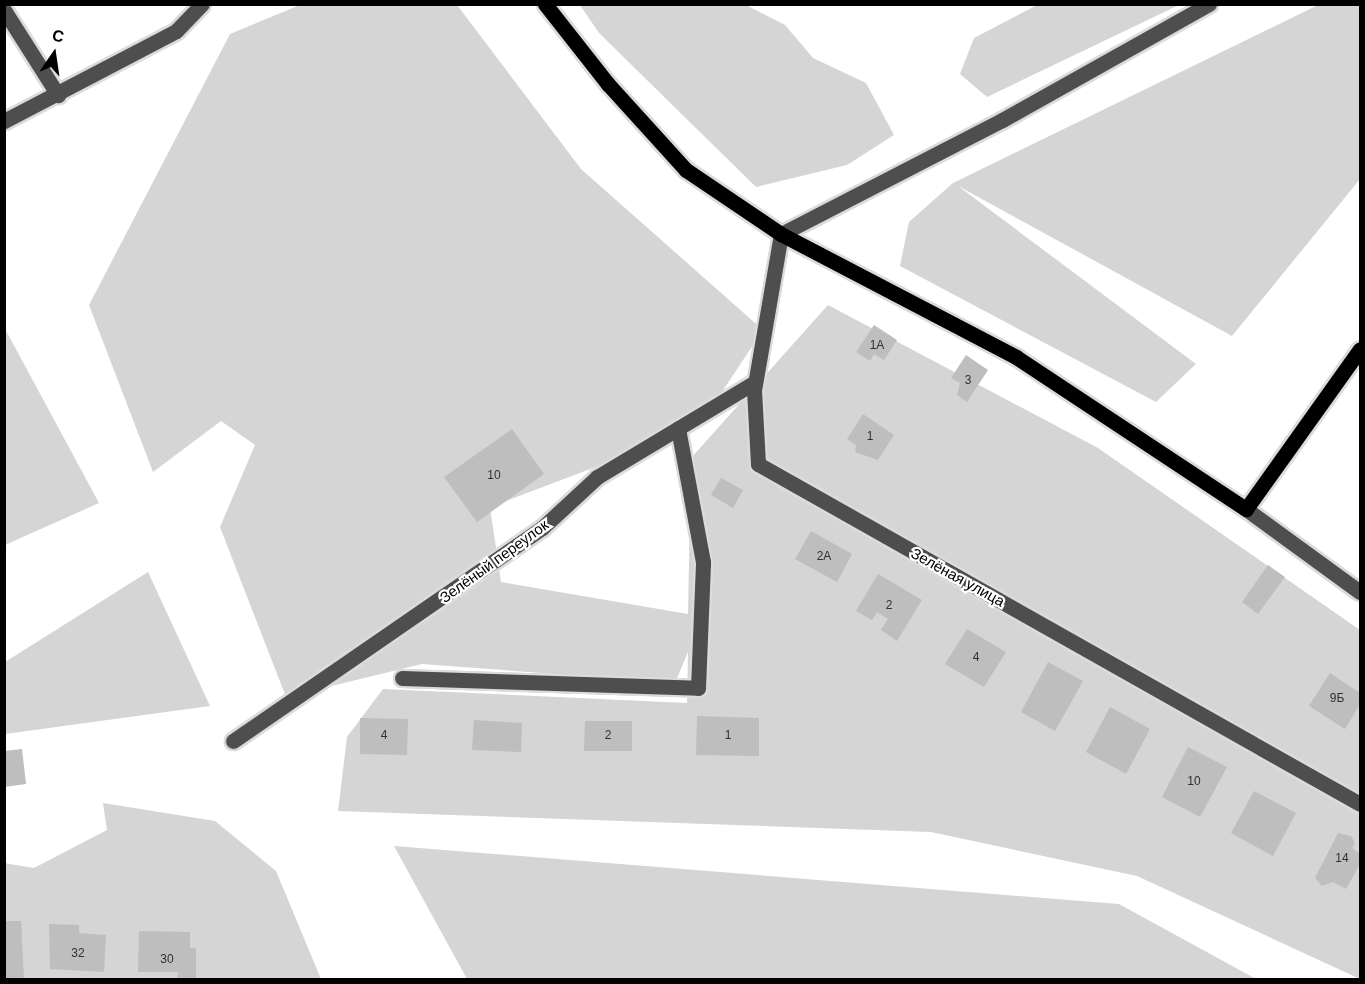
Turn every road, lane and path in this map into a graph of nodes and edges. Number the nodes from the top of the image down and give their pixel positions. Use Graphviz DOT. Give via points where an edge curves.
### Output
graph roads {
  1 [pos="202,4"];
  2 [pos="545,4"];
  3 [pos="1209,4"];
  4 [pos="4,10"];
  5 [pos="58,95"];
  6 [pos="4,120"];
  7 [pos="781,234"];
  8 [pos="1360,349"];
  9 [pos="755,382"];
  10 [pos="678,428"];
  11 [pos="1246,509"];
  12 [pos="1360,592"];
  13 [pos="402,678"];
  14 [pos="232,741"];
  15 [pos="1360,804"];
  1 -- 5 [label="street" via="176,31"];
  2 -- 7 [label="main road" via="608,84 686,170"];
  3 -- 7 [label="street" via="1002,120"];
  4 -- 5 [label="street"];
  5 -- 6 [label="street"];
  7 -- 9 [label="street, Зелёная улица"];
  7 -- 11 [label="main road" via="1016,357"];
  8 -- 11 [label="main road"];
  9 -- 10 [label="street, Зелёный переулок"];
  9 -- 15 [label="street, Зелёная улица" via="758,464"];
  10 -- 13 [label="street" via="703,562 698,687"];
  10 -- 14 [label="street, Зелёный переулок" via="597,477 542,528"];
  11 -- 12 [label="street"];
}
